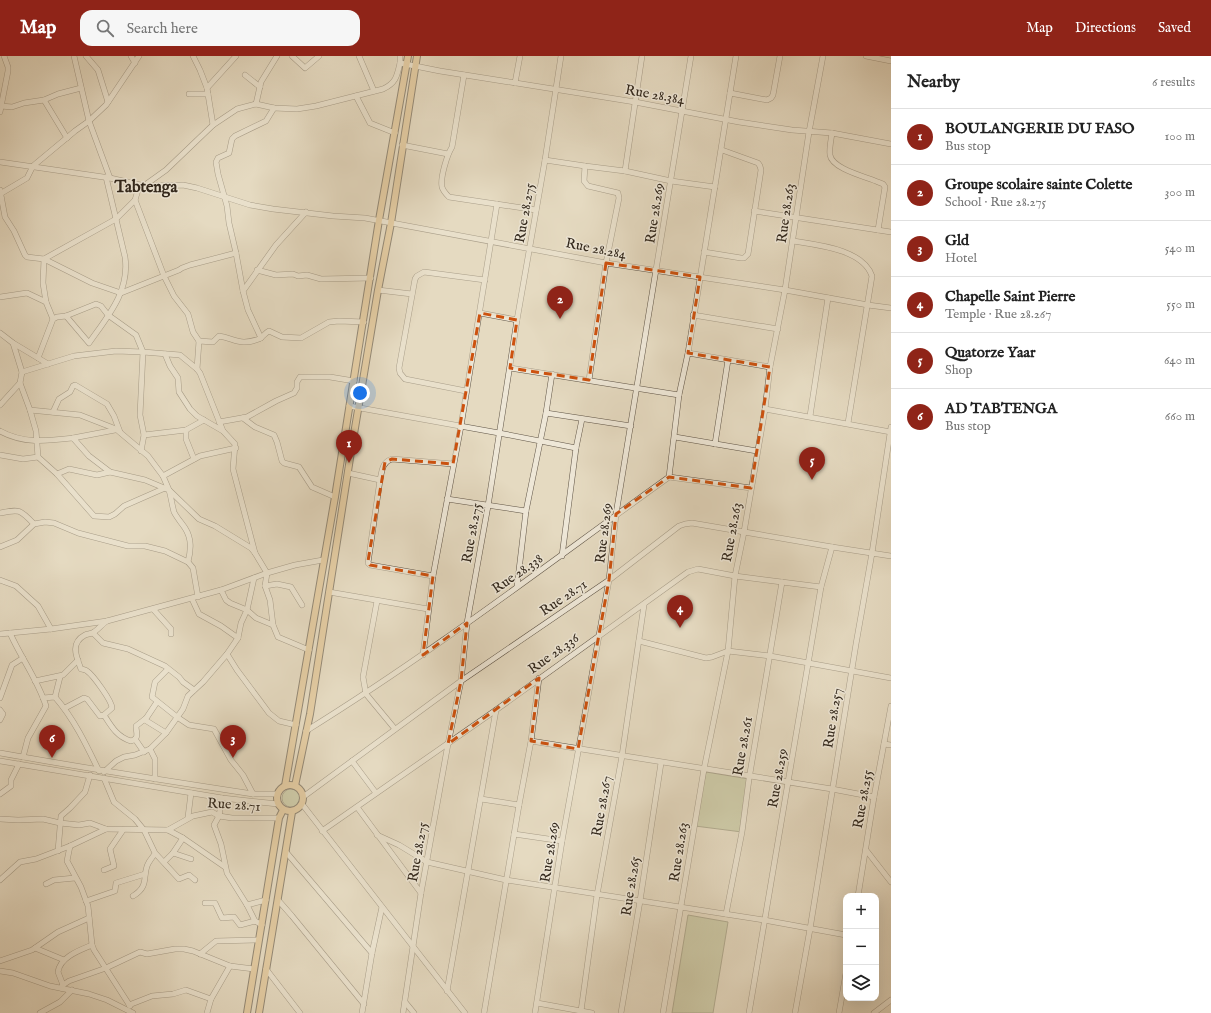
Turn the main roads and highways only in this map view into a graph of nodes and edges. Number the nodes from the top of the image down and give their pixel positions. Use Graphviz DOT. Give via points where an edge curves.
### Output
graph roads {
  1 [pos="408,56"];
  2 [pos="417,56"];
  3 [pos="285,786"];
  4 [pos="295,786"];
  5 [pos="283,810"];
  6 [pos="292,812"];
  7 [pos="247,1013"];
  8 [pos="259,1013"];
  1 -- 3 [label="main road"];
  2 -- 4 [label="main road"];
  3 -- 4 [label="main road"];
  3 -- 5 [label="main road" via="277,794 278,804"];
  4 -- 6 [label="main road" via="304,796 302,804"];
  5 -- 6 [label="main road"];
  5 -- 7 [label="main road" via="279,818"];
  6 -- 8 [label="main road"];
}
